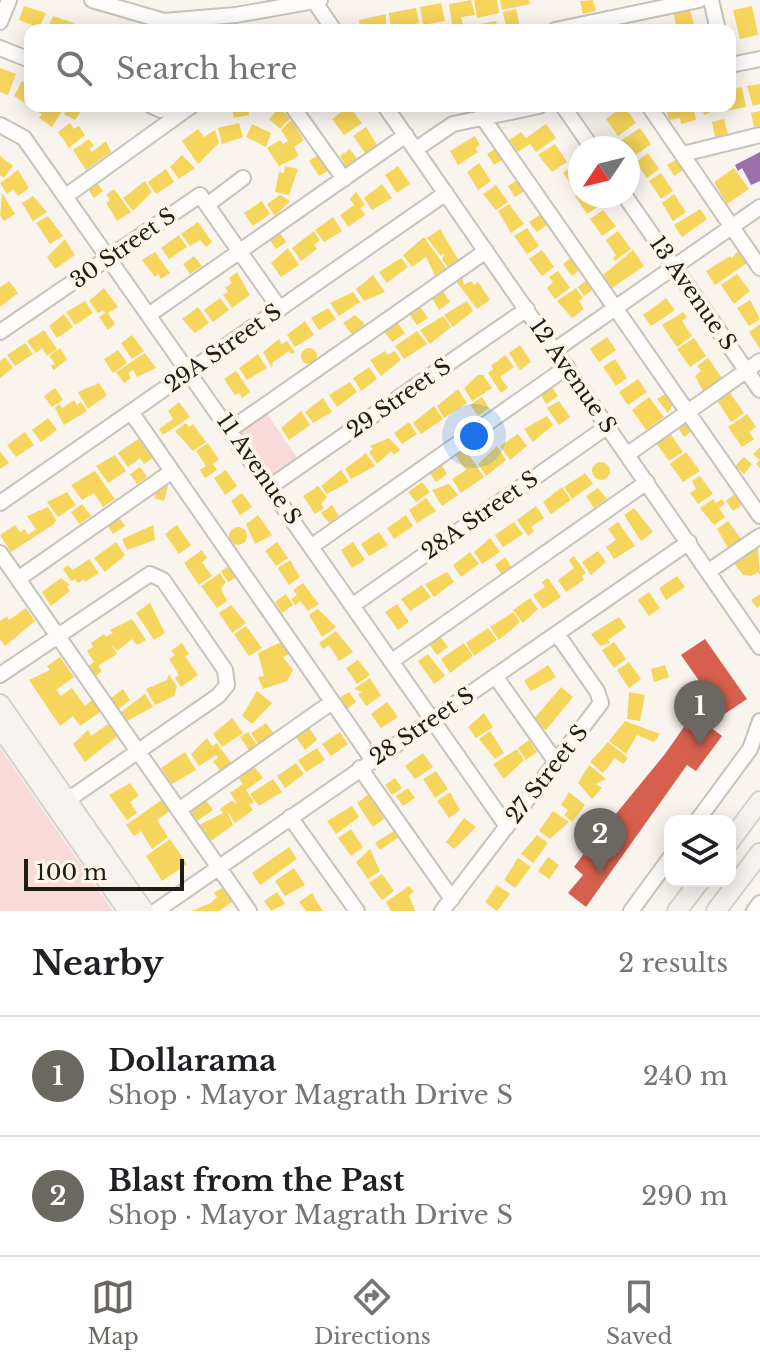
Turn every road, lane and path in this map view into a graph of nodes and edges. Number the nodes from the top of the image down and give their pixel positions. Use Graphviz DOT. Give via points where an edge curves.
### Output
graph roads {
  1 [pos="9,0"];
  2 [pos="92,0"];
  3 [pos="699,0"];
  4 [pos="711,0"];
  5 [pos="317,1"];
  6 [pos="0,22"];
  7 [pos="330,24"];
  8 [pos="584,24"];
  9 [pos="717,24"];
  10 [pos="0,48"];
  11 [pos="24,58"];
  12 [pos="760,59"];
  13 [pos="736,64"];
  14 [pos="154,112"];
  15 [pos="183,112"];
  16 [pos="296,112"];
  17 [pos="389,112"];
  18 [pos="511,112"];
  19 [pos="567,112"];
  20 [pos="653,112"];
  21 [pos="483,118"];
  22 [pos="0,125"];
  23 [pos="163,127"];
  24 [pos="406,135"];
  25 [pos="760,135"];
  26 [pos="584,136"];
  27 [pos="416,149"];
  28 [pos="683,154"];
  29 [pos="243,178"];
  30 [pos="344,179"];
  31 [pos="446,193"];
  32 [pos="66,196"];
  33 [pos="207,205"];
  34 [pos="760,207"];
  35 [pos="633,208"];
  36 [pos="732,227"];
  37 [pos="486,251"];
  38 [pos="240,252"];
  39 [pos="110,257"];
  40 [pos="674,266"];
  41 [pos="760,268"];
  42 [pos="280,309"];
  43 [pos="527,309"];
  44 [pos="614,309"];
  45 [pos="150,314"];
  46 [pos="0,332"];
  47 [pos="555,350"];
  48 [pos="760,361"];
  49 [pos="567,367"];
  50 [pos="190,371"];
  51 [pos="746,371"];
  52 [pos="760,390"];
  53 [pos="131,412"];
  54 [pos="687,413"];
  55 [pos="608,426"];
  56 [pos="231,429"];
  57 [pos="628,454"];
  58 [pos="171,472"];
  59 [pos="647,482"];
  60 [pos="271,486"];
  61 [pos="0,503"];
  62 [pos="760,516"];
  63 [pos="760,536"];
  64 [pos="689,542"];
  65 [pos="312,546"];
  66 [pos="0,553"];
  67 [pos="709,571"];
  68 [pos="18,579"];
  69 [pos="353,605"];
  70 [pos="557,634"];
  71 [pos="58,635"];
  72 [pos="760,647"];
  73 [pos="392,661"];
  74 [pos="0,675"];
  75 [pos="495,676"];
  76 [pos="332,702"];
  77 [pos="0,704"];
  78 [pos="432,719"];
  79 [pos="760,721"];
  80 [pos="0,727"];
  81 [pos="139,750"];
  82 [pos="556,762"];
  83 [pos="366,764"];
  84 [pos="760,801"];
  85 [pos="62,804"];
  86 [pos="180,809"];
  87 [pos="701,815"];
  88 [pos="290,817"];
  89 [pos="506,825"];
  90 [pos="736,833"];
  91 [pos="760,836"];
  92 [pos="760,853"];
  93 [pos="664,866"];
  94 [pos="218,867"];
  95 [pos="736,869"];
  96 [pos="695,887"];
  97 [pos="726,887"];
  98 [pos="760,903"];
  99 [pos="447,905"];
  100 [pos="128,911"];
  101 [pos="144,911"];
  102 [pos="156,911"];
  103 [pos="249,911"];
  104 [pos="357,911"];
  105 [pos="631,911"];
  106 [pos="677,911"];
  107 [pos="715,911"];
  108 [pos="754,911"];
  1 -- 6 [label="street"];
  2 -- 5 [label="street" via="164,21"];
  3 -- 8 [label="street"];
  4 -- 9 [label="street"];
  5 -- 7 [label="street"];
  10 -- 11 [label="street"];
  12 -- 13 [label="street"];
  14 -- 23 [label="street"];
  15 -- 23 [label="street"];
  16 -- 30 [label="street"];
  17 -- 24 [label="street, 12 Avenue S"];
  18 -- 21 [label="street"];
  19 -- 26 [label="street"];
  20 -- 28 [label="street"];
  21 -- 27 [label="street" via="453,124"];
  21 -- 44 [label="street"];
  22 -- 32 [label="street, 11 Avenue S" via="24,138"];
  23 -- 32 [label="street"];
  24 -- 27 [label="street, 12 Avenue S"];
  24 -- 30 [label="street"];
  25 -- 28 [label="street"];
  27 -- 31 [label="street, 12 Avenue S"];
  28 -- 36 [label="street"];
  29 -- 33 [label="street, 30 Street S"];
  30 -- 38 [label="street"];
  31 -- 37 [label="street, 12 Avenue S"];
  31 -- 42 [label="street, 29A Street S"];
  32 -- 39 [label="street, 11 Avenue S"];
  33 -- 38 [label="street"];
  33 -- 39 [label="street, 30 Street S" via="200,195"];
  34 -- 36 [label="street"];
  35 -- 40 [label="street, 13 Avenue S"];
  36 -- 40 [label="street"];
  36 -- 41 [label="street"];
  37 -- 43 [label="street, 12 Avenue S"];
  37 -- 56 [label="street"];
  38 -- 42 [label="street"];
  38 -- 45 [label="street"];
  39 -- 45 [label="street, 11 Avenue S"];
  39 -- 46 [label="street, 30 Street S"];
  40 -- 44 [label="street"];
  40 -- 51 [label="street, 13 Avenue S"];
  42 -- 50 [label="street, 29A Street S"];
  43 -- 47 [label="street, 12 Avenue S"];
  43 -- 60 [label="street, 29 Street S"];
  44 -- 47 [label="street"];
  44 -- 54 [label="street"];
  45 -- 50 [label="street, 11 Avenue S"];
  47 -- 49 [label="street, 12 Avenue S"];
  48 -- 51 [label="street"];
  49 -- 55 [label="street, 12 Avenue S"];
  49 -- 65 [label="street"];
  50 -- 53 [label="street, 29A Street S"];
  50 -- 56 [label="street, 11 Avenue S"];
  51 -- 52 [label="street, 13 Avenue S"];
  51 -- 54 [label="street"];
  53 -- 58 [label="street"];
  53 -- 61 [label="street, 29A Street S"];
  54 -- 57 [label="street"];
  54 -- 62 [label="street"];
  55 -- 57 [label="street, 12 Avenue S"];
  55 -- 69 [label="street, 28A Street S"];
  56 -- 60 [label="street, 11 Avenue S"];
  57 -- 59 [label="street, 12 Avenue S"];
  58 -- 68 [label="street"];
  58 -- 76 [label="street"];
  59 -- 64 [label="street, 12 Avenue S"];
  59 -- 73 [label="street"];
  60 -- 65 [label="street, 11 Avenue S"];
  63 -- 67 [label="street"];
  64 -- 67 [label="street, 12 Avenue S"];
  64 -- 70 [label="street, 28 Street S"];
  65 -- 69 [label="street, 11 Avenue S"];
  66 -- 68 [label="street"];
  67 -- 72 [label="street, 12 Avenue S"];
  68 -- 71 [label="street"];
  69 -- 73 [label="street, 11 Avenue S"];
  70 -- 75 [label="street, 28 Street S"];
  70 -- 82 [label="street, 27 Street S" via="601,703"];
  71 -- 74 [label="street"];
  71 -- 81 [label="street"];
  71 -- 81 [label="street" via="137,580 150,574 163,580 225,670 227,685"];
  73 -- 78 [label="street, 11 Avenue S"];
  75 -- 78 [label="street, 28 Street S"];
  75 -- 82 [label="street"];
  76 -- 83 [label="street"];
  76 -- 86 [label="street"];
  77 -- 85 [label="main road"];
  78 -- 83 [label="street, 28 Street S"];
  78 -- 89 [label="street, 11 Avenue S"];
  79 -- 87 [label="street" via="750,749"];
  80 -- 85 [label="main road"];
  81 -- 85 [label="street"];
  81 -- 86 [label="street"];
  82 -- 89 [label="street, 27 Street S"];
  83 -- 88 [label="street, 28 Street S"];
  83 -- 99 [label="street"];
  84 -- 90 [label="main road"];
  85 -- 100 [label="main road"];
  85 -- 101 [label="main road"];
  86 -- 94 [label="street"];
  88 -- 94 [label="street, 28 Street S"];
  88 -- 104 [label="street"];
  89 -- 99 [label="street, 27 Street S"];
  91 -- 95 [label="main road"];
  92 -- 107 [label="main road"];
  93 -- 105 [label="street"];
  94 -- 102 [label="street, 28 Street S"];
  94 -- 103 [label="street"];
  96 -- 106 [label="main road"];
  97 -- 107 [label="main road"];
  98 -- 108 [label="street"];
}
